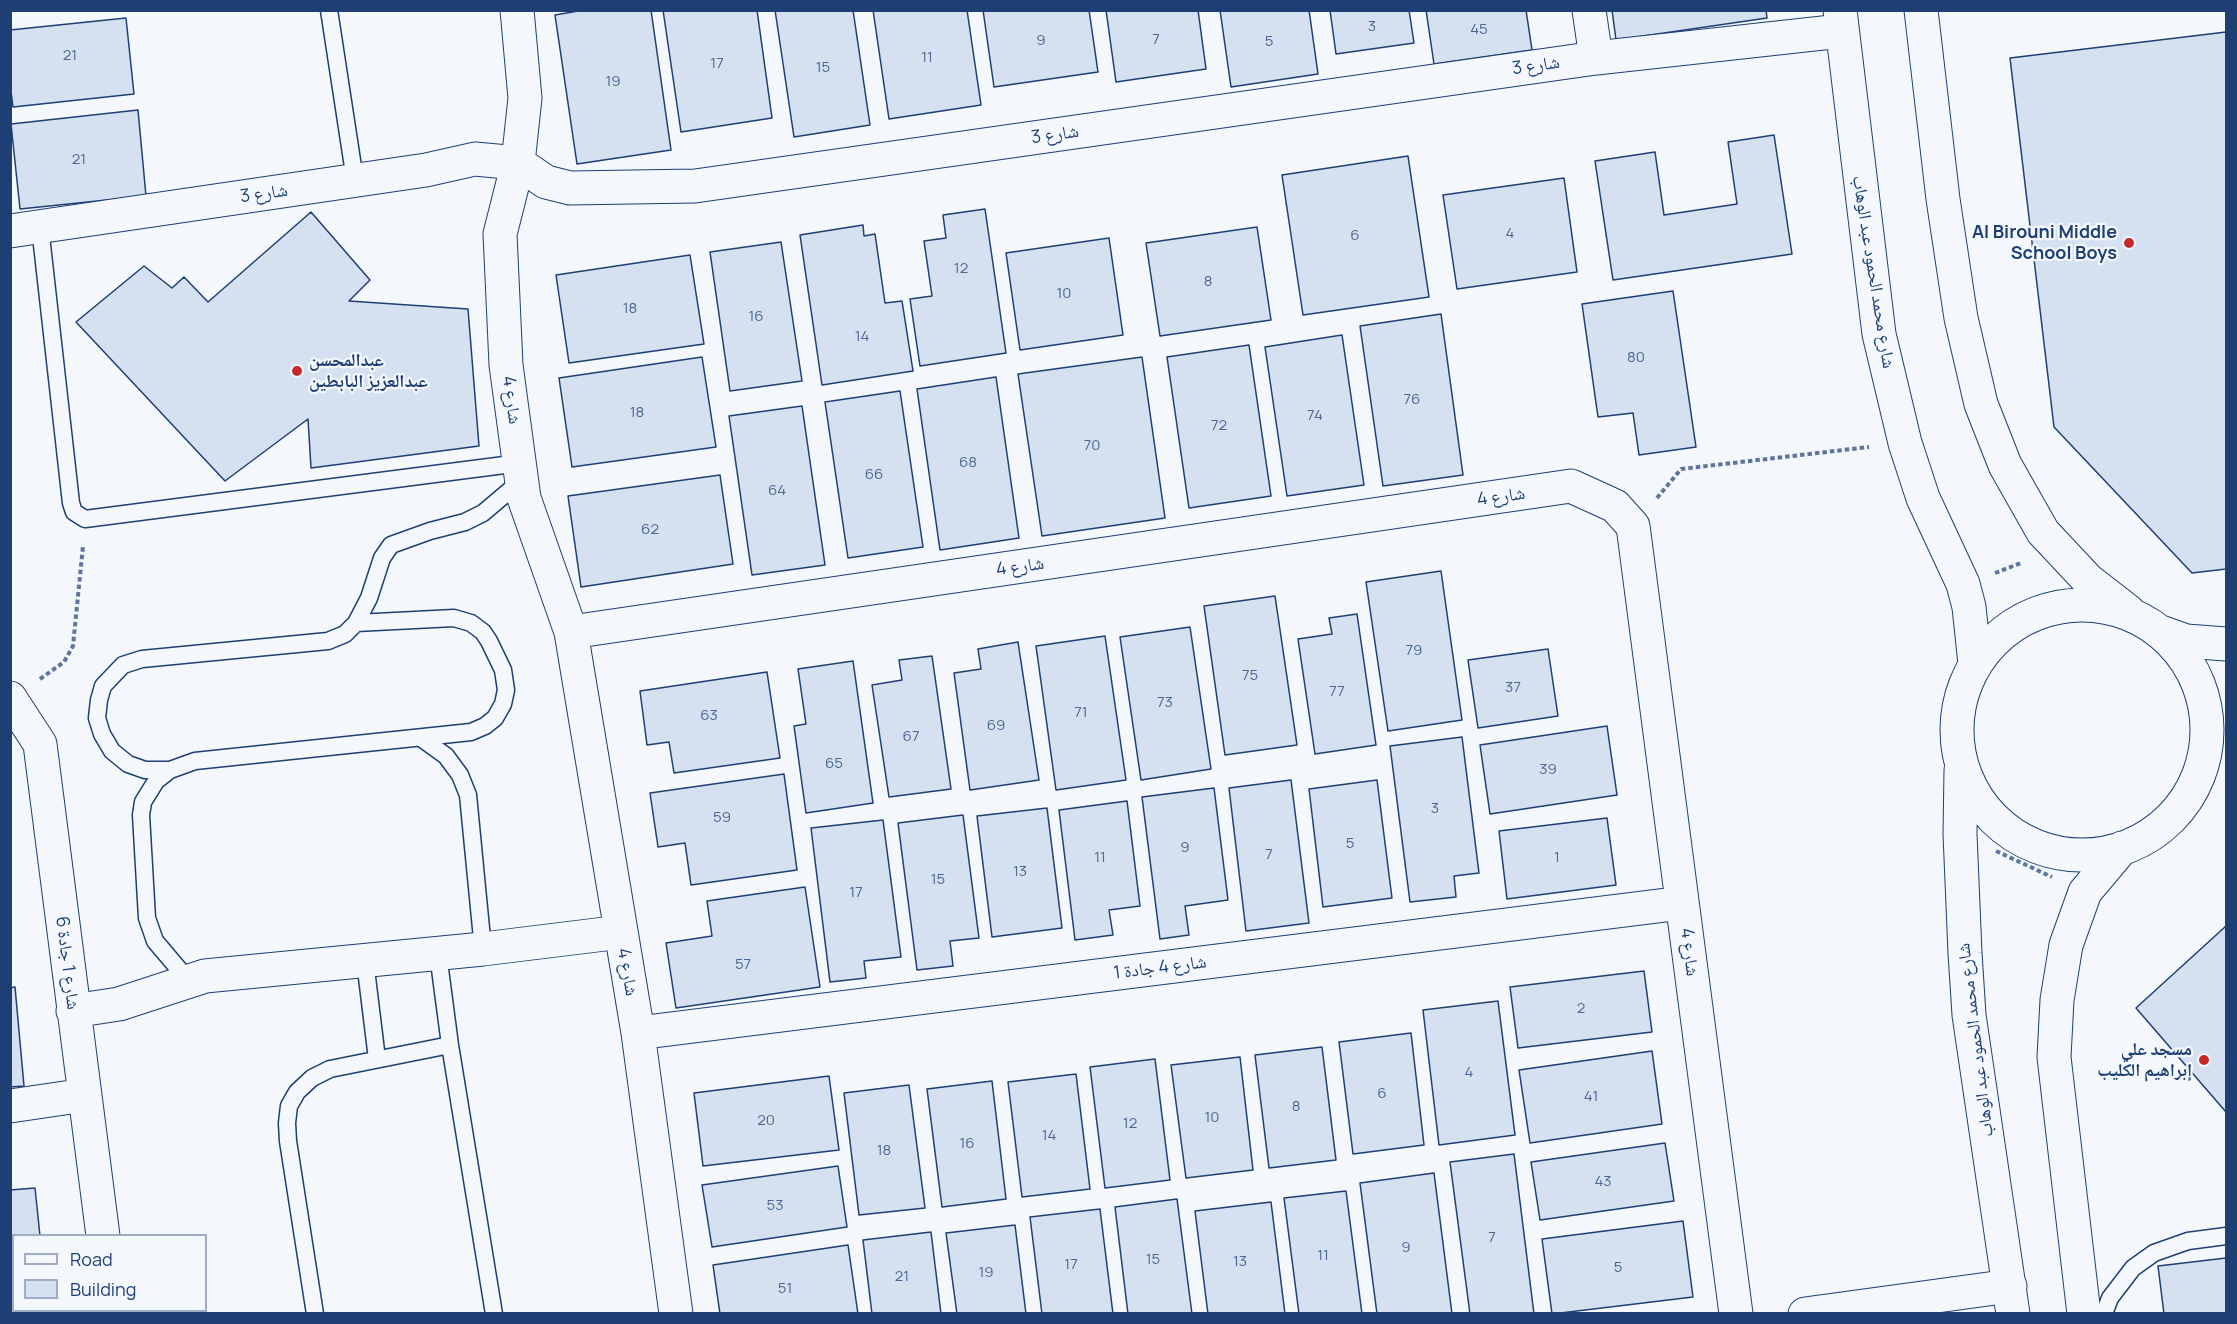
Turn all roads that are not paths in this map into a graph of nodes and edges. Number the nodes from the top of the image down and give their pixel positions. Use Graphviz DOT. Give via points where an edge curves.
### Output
graph roads {
  1 [pos="329,10"];
  2 [pos="517,10"];
  3 [pos="1589,10"];
  4 [pos="1921,10"];
  5 [pos="1840,21"];
  6 [pos="1596,58"];
  7 [pos="518,163"];
  8 [pos="356,180"];
  9 [pos="25,229"];
  10 [pos="521,472"];
  11 [pos="356,623"];
  12 [pos="2149,625"];
  13 [pos="571,632"];
  14 [pos="2226,644"];
  15 [pos="1975,664"];
  16 [pos="11,698"];
  17 [pos="421,738"];
  18 [pos="1961,765"];
  19 [pos="2213,765"];
  20 [pos="170,771"];
  21 [pos="2122,848"];
  22 [pos="1682,903"];
  23 [pos="621,932"];
  24 [pos="483,950"];
  25 [pos="438,954"];
  26 [pos="365,961"];
  27 [pos="188,980"];
  28 [pos="73,1011"];
  29 [pos="638,1033"];
  30 [pos="450,1045"];
  31 [pos="377,1059"];
  32 [pos="85,1095"];
  33 [pos="10,1106"];
  34 [pos="102,1234"];
  35 [pos="2226,1236"];
  36 [pos="2011,1300"];
  37 [pos="315,1314"];
  38 [pos="494,1314"];
  39 [pos="675,1314"];
  40 [pos="1736,1314"];
  41 [pos="1805,1314"];
  42 [pos="2084,1314"];
  43 [pos="2104,1314"];
  1 -- 8 [label="lane"];
  2 -- 7 [label="street" via="525,98"];
  3 -- 6 [label="street"];
  4 -- 12 [label="street" via="1961,318 1981,404 2005,465 2043,532 2088,580"];
  5 -- 6 [label="street, شارع 3"];
  5 -- 15 [label="street, شارع محمد الحمود عبد الوهاب" via="1879,334 1905,443 1923,498 1963,584"];
  6 -- 7 [label="street, شارع 3" via="695,186 570,188 546,182"];
  7 -- 8 [label="street, شارع 3" via="475,159"];
  7 -- 10 [label="street, شارع 4" via="500,234 506,365"];
  8 -- 9 [label="street, شارع 3"];
  9 -- 10 [label="lane" via="71,503 74,512 85,519"];
  10 -- 11 [label="lane" via="483,513 391,545"];
  10 -- 13 [label="street, شارع 4" via="524,498"];
  11 -- 17 [label="lane" via="453,618 471,622 489,641 503,670 506,690 495,718 471,732"];
  11 -- 20 [label="lane" via="345,634 328,641 142,659 123,665 103,686 97,718 102,734 112,751 128,764 151,771"];
  12 -- 14 [label="street" via="2186,641"];
  12 -- 15 [label="street" via="2120,611 2100,607 2059,608 2020,621 1988,647"];
  12 -- 19 [label="street" via="2175,647 2198,685 2205,706 2205,751"];
  13 -- 22 [label="street, شارع 4" via="1571,486 1615,506 1633,526"];
  13 -- 23 [label="street, شارع 4"];
  15 -- 18 [label="street" via="1959,703 1956,724"];
  16 -- 28 [label="street, شارع 1 جادة 6" via="40,744"];
  17 -- 20 [label="lane" via="195,760"];
  17 -- 24 [label="lane" via="446,756 468,795"];
  18 -- 21 [label="street" via="1981,805 2024,840 2055,852 2078,855"];
  18 -- 36 [label="street, شارع محمد الحمود عبد الوهاب" via="1960,834 1969,1015"];
  19 -- 21 [label="street" via="2161,826"];
  20 -- 27 [label="lane" via="156,781 143,802 147,918 155,941"];
  21 -- 42 [label="street" via="2085,892 2066,945 2056,1000 2054,1057"];
  22 -- 29 [label="street, شارع 4 جادة 1"];
  22 -- 40 [label="street, شارع 4"];
  23 -- 24 [label="street"];
  23 -- 29 [label="street, شارع 4"];
  24 -- 25 [label="street"];
  25 -- 26 [label="street"];
  25 -- 30 [label="lane"];
  26 -- 27 [label="street"];
  26 -- 31 [label="lane"];
  27 -- 28 [label="street" via="119,1004"];
  28 -- 32 [label="street, شارع 1 جادة 6"];
  29 -- 39 [label="street, شارع 4"];
  30 -- 31 [label="lane"];
  30 -- 38 [label="lane"];
  31 -- 37 [label="lane" via="312,1078 289,1106 288,1141"];
  32 -- 33 [label="street"];
  32 -- 34 [label="street, شارع 1 جادة 6"];
  35 -- 43 [label="lane" via="2188,1241 2154,1253 2133,1268 2110,1298"];
  36 -- 41 [label="street"];
}
